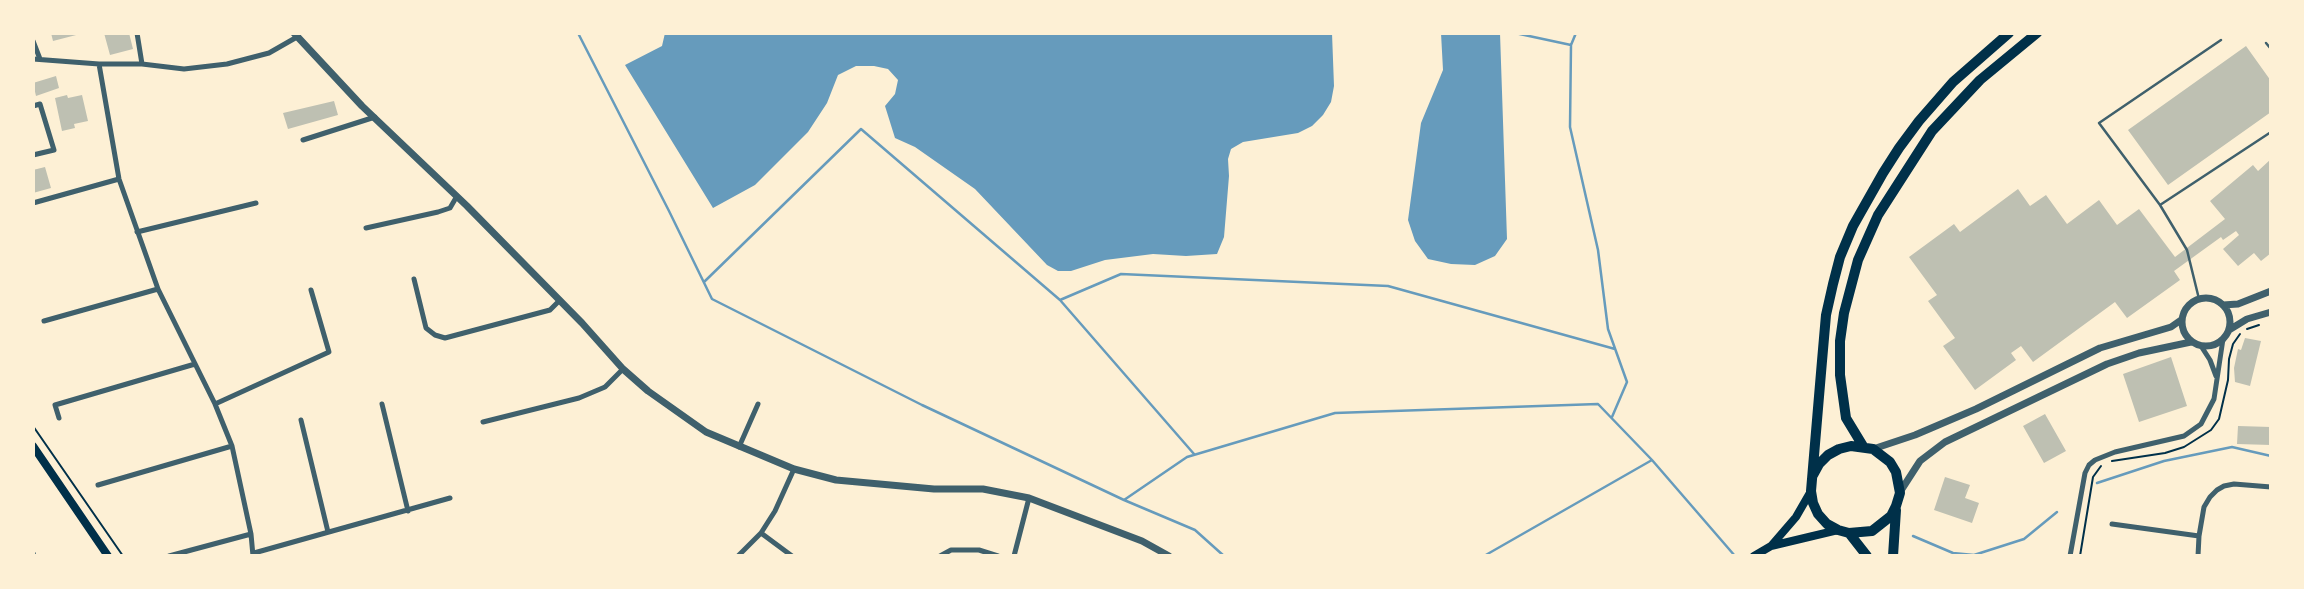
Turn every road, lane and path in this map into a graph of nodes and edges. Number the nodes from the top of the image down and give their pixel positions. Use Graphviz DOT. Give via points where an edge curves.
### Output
graph roads {
  1 [pos="137,33"];
  2 [pos="2008,33"];
  3 [pos="2037,33"];
  4 [pos="296,35"];
  5 [pos="2221,40"];
  6 [pos="33,41"];
  7 [pos="2266,43"];
  8 [pos="2271,49"];
  9 [pos="36,59"];
  10 [pos="99,64"];
  11 [pos="142,64"];
  12 [pos="33,106"];
  13 [pos="375,117"];
  14 [pos="2271,132"];
  15 [pos="303,140"];
  16 [pos="33,155"];
  17 [pos="119,179"];
  18 [pos="457,196"];
  19 [pos="33,203"];
  20 [pos="256,203"];
  21 [pos="2160,205"];
  22 [pos="366,228"];
  23 [pos="137,232"];
  24 [pos="414,279"];
  25 [pos="158,289"];
  26 [pos="311,290"];
  27 [pos="2271,291"];
  28 [pos="2199,299"];
  29 [pos="560,300"];
  30 [pos="2223,305"];
  31 [pos="2271,312"];
  32 [pos="2181,320"];
  33 [pos="44,321"];
  34 [pos="2229,330"];
  35 [pos="2223,339"];
  36 [pos="2191,342"];
  37 [pos="2201,346"];
  38 [pos="195,364"];
  39 [pos="623,369"];
  40 [pos="2216,376"];
  41 [pos="215,404"];
  42 [pos="383,404"];
  43 [pos="758,404"];
  44 [pos="59,418"];
  45 [pos="301,420"];
  46 [pos="483,422"];
  47 [pos="33,426"];
  48 [pos="33,446"];
  49 [pos="232,446"];
  50 [pos="739,447"];
  51 [pos="1868,447"];
  52 [pos="794,469"];
  53 [pos="1813,475"];
  54 [pos="97,485"];
  55 [pos="2271,487"];
  56 [pos="1811,491"];
  57 [pos="1899,493"];
  58 [pos="450,498"];
  59 [pos="1029,498"];
  60 [pos="1896,506"];
  61 [pos="408,511"];
  62 [pos="2112,524"];
  63 [pos="328,532"];
  64 [pos="1843,532"];
  65 [pos="761,533"];
  66 [pos="251,534"];
  67 [pos="2199,536"];
  68 [pos="1771,547"];
  69 [pos="253,554"];
  70 [pos="1755,555"];
  71 [pos="108,556"];
  72 [pos="123,556"];
  73 [pos="169,556"];
  74 [pos="738,556"];
  75 [pos="792,556"];
  76 [pos="940,556"];
  77 [pos="998,556"];
  78 [pos="1014,556"];
  79 [pos="1169,556"];
  80 [pos="1867,556"];
  81 [pos="1893,556"];
  82 [pos="2070,556"];
  83 [pos="2197,556"];
  1 -- 11 [label="street"];
  2 -- 53 [label="highway" via="1952,82 1919,121 1882,173 1853,226 1826,315"];
  3 -- 51 [label="highway" via="1980,80 1931,131 1878,215 1858,260 1844,313 1840,375 1846,418"];
  4 -- 11 [label="street" via="269,53 227,64 184,69"];
  4 -- 13 [label="street"];
  5 -- 21 [label="lane" via="2099,123"];
  6 -- 9 [label="street"];
  7 -- 8 [label="lane"];
  9 -- 10 [label="street"];
  10 -- 11 [label="street"];
  10 -- 17 [label="street"];
  12 -- 16 [label="street" via="40,104 54,150"];
  13 -- 15 [label="street"];
  13 -- 18 [label="street"];
  14 -- 21 [label="lane"];
  17 -- 19 [label="street"];
  17 -- 23 [label="street"];
  18 -- 22 [label="street" via="450,208"];
  18 -- 29 [label="street"];
  20 -- 23 [label="street"];
  21 -- 28 [label="lane" via="2187,250"];
  23 -- 25 [label="street"];
  24 -- 29 [label="street" via="426,328 445,338 550,310"];
  25 -- 33 [label="street"];
  25 -- 38 [label="street"];
  26 -- 41 [label="street" via="329,352"];
  27 -- 30 [label="street"];
  28 -- 30 [label="street"];
  28 -- 32 [label="street" via="2187,306"];
  29 -- 39 [label="street"];
  30 -- 34 [label="street" via="2230,317"];
  31 -- 34 [label="street"];
  32 -- 36 [label="street"];
  32 -- 51 [label="street" via="2100,348 1915,435"];
  34 -- 35 [label="street"];
  35 -- 37 [label="street"];
  35 -- 40 [label="street"];
  36 -- 37 [label="street"];
  36 -- 57 [label="street" via="2107,364 1945,442 1920,461"];
  37 -- 40 [label="street"];
  38 -- 41 [label="street"];
  38 -- 44 [label="street" via="55,405"];
  39 -- 46 [label="street" via="605,387 579,398"];
  39 -- 50 [label="street" via="706,432"];
  40 -- 82 [label="street" via="2210,410 2194,430 2165,442 2115,452 2089,465"];
  41 -- 49 [label="street"];
  42 -- 61 [label="street"];
  43 -- 50 [label="street"];
  45 -- 63 [label="street"];
  47 -- 72 [label="path"];
  48 -- 71 [label="main road"];
  49 -- 54 [label="street"];
  49 -- 66 [label="street"];
  50 -- 52 [label="street"];
  51 -- 53 [label="highway" via="1839,449 1819,464"];
  51 -- 57 [label="highway" via="1890,462"];
  52 -- 59 [label="street" via="869,485 983,489"];
  52 -- 65 [label="street"];
  53 -- 56 [label="highway"];
  55 -- 67 [label="street" via="2234,484 2217,489 2204,507"];
  56 -- 64 [label="highway" via="1818,514"];
  56 -- 68 [label="main road"];
  57 -- 60 [label="highway"];
  58 -- 61 [label="street"];
  59 -- 78 [label="street"];
  59 -- 79 [label="street" via="1142,541"];
  60 -- 64 [label="highway" via="1872,531"];
  60 -- 81 [label="highway"];
  61 -- 63 [label="street"];
  62 -- 67 [label="street"];
  63 -- 69 [label="street"];
  64 -- 68 [label="main road"];
  64 -- 80 [label="highway"];
  65 -- 74 [label="street"];
  65 -- 75 [label="street"];
  66 -- 69 [label="street"];
  66 -- 73 [label="street"];
  67 -- 83 [label="street"];
  68 -- 70 [label="main road"];
  76 -- 77 [label="street" via="951,550 979,550"];
}
